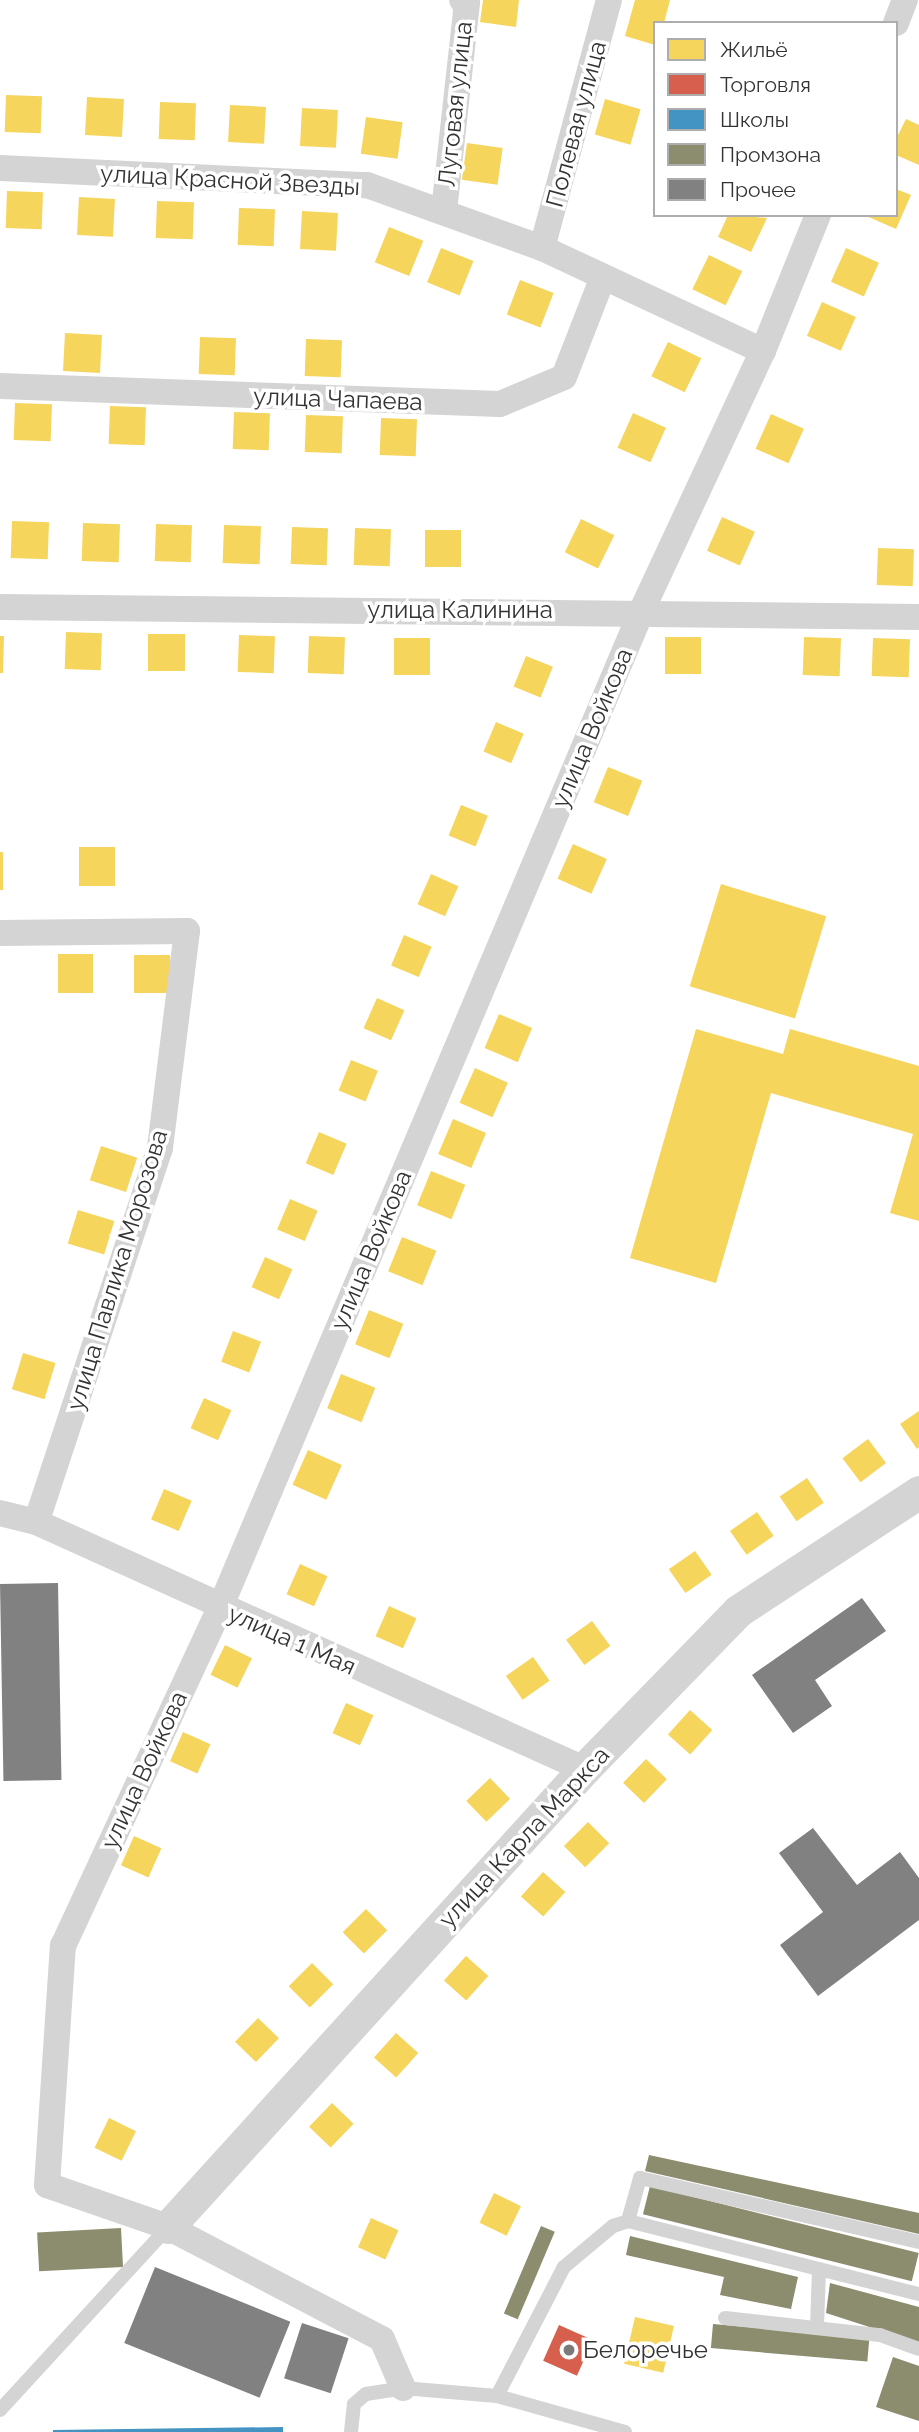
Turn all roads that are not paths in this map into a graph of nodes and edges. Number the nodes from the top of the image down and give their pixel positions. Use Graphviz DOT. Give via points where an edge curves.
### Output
graph roads {
  1 [pos="465,0"];
  2 [pos="609,0"];
  3 [pos="905,0"];
  4 [pos="897,21"];
  5 [pos="0,168"];
  6 [pos="444,211"];
  7 [pos="817,217"];
  8 [pos="542,248"];
  9 [pos="603,277"];
  10 [pos="763,351"];
  11 [pos="0,386"];
  12 [pos="0,607"];
  13 [pos="642,611"];
  14 [pos="919,617"];
  15 [pos="0,933"];
  16 [pos="919,1492"];
  17 [pos="0,1513"];
  18 [pos="36,1522"];
  19 [pos="220,1608"];
  20 [pos="584,1769"];
  21 [pos="628,2221"];
  22 [pos="168,2227"];
  23 [pos="919,2242"];
  24 [pos="819,2269"];
  25 [pos="919,2294"];
  26 [pos="725,2318"];
  27 [pos="817,2327"];
  28 [pos="919,2349"];
  29 [pos="402,2388"];
  30 [pos="497,2396"];
  31 [pos="0,2410"];
  32 [pos="351,2432"];
  33 [pos="625,2432"];
  1 -- 6 [label="street, Луговая улица"];
  2 -- 8 [label="street, Полевая улица"];
  3 -- 4 [label="street"];
  5 -- 6 [label="street, улица Красной Звезды" via="367,185"];
  6 -- 8 [label="street, улица Красной Звезды"];
  7 -- 10 [label="street, улица Войкова"];
  8 -- 9 [label="street, улица Красной Звезды"];
  9 -- 10 [label="street, улица Красной Звезды"];
  9 -- 11 [label="street, улица Чапаева" via="564,377 500,404"];
  10 -- 13 [label="street, улица Войкова"];
  12 -- 13 [label="street, улица Калинина"];
  13 -- 14 [label="street, улица Калинина"];
  13 -- 19 [label="street, улица Войкова"];
  15 -- 18 [label="street, улица Павлика Морозова" via="187,931 160,1148"];
  16 -- 20 [label="street, улица Карла Маркса" via="738,1611"];
  17 -- 18 [label="street, улица 1 Мая"];
  18 -- 19 [label="street, улица 1 Мая"];
  19 -- 20 [label="street, улица 1 Мая"];
  19 -- 22 [label="street, улица Войкова" via="63,1945 47,2185"];
  20 -- 22 [label="street, улица Карла Маркса"];
  21 -- 23 [label="lane" via="640,2178"];
  21 -- 24 [label="lane"];
  21 -- 30 [label="lane" via="613,2226 564,2267"];
  22 -- 29 [label="street" via="382,2339"];
  22 -- 31 [label="lane"];
  24 -- 25 [label="lane"];
  24 -- 27 [label="lane"];
  26 -- 27 [label="lane"];
  27 -- 28 [label="lane" via="880,2335"];
  29 -- 30 [label="lane"];
  29 -- 32 [label="lane" via="366,2395 354,2404"];
  30 -- 33 [label="lane"];
}
